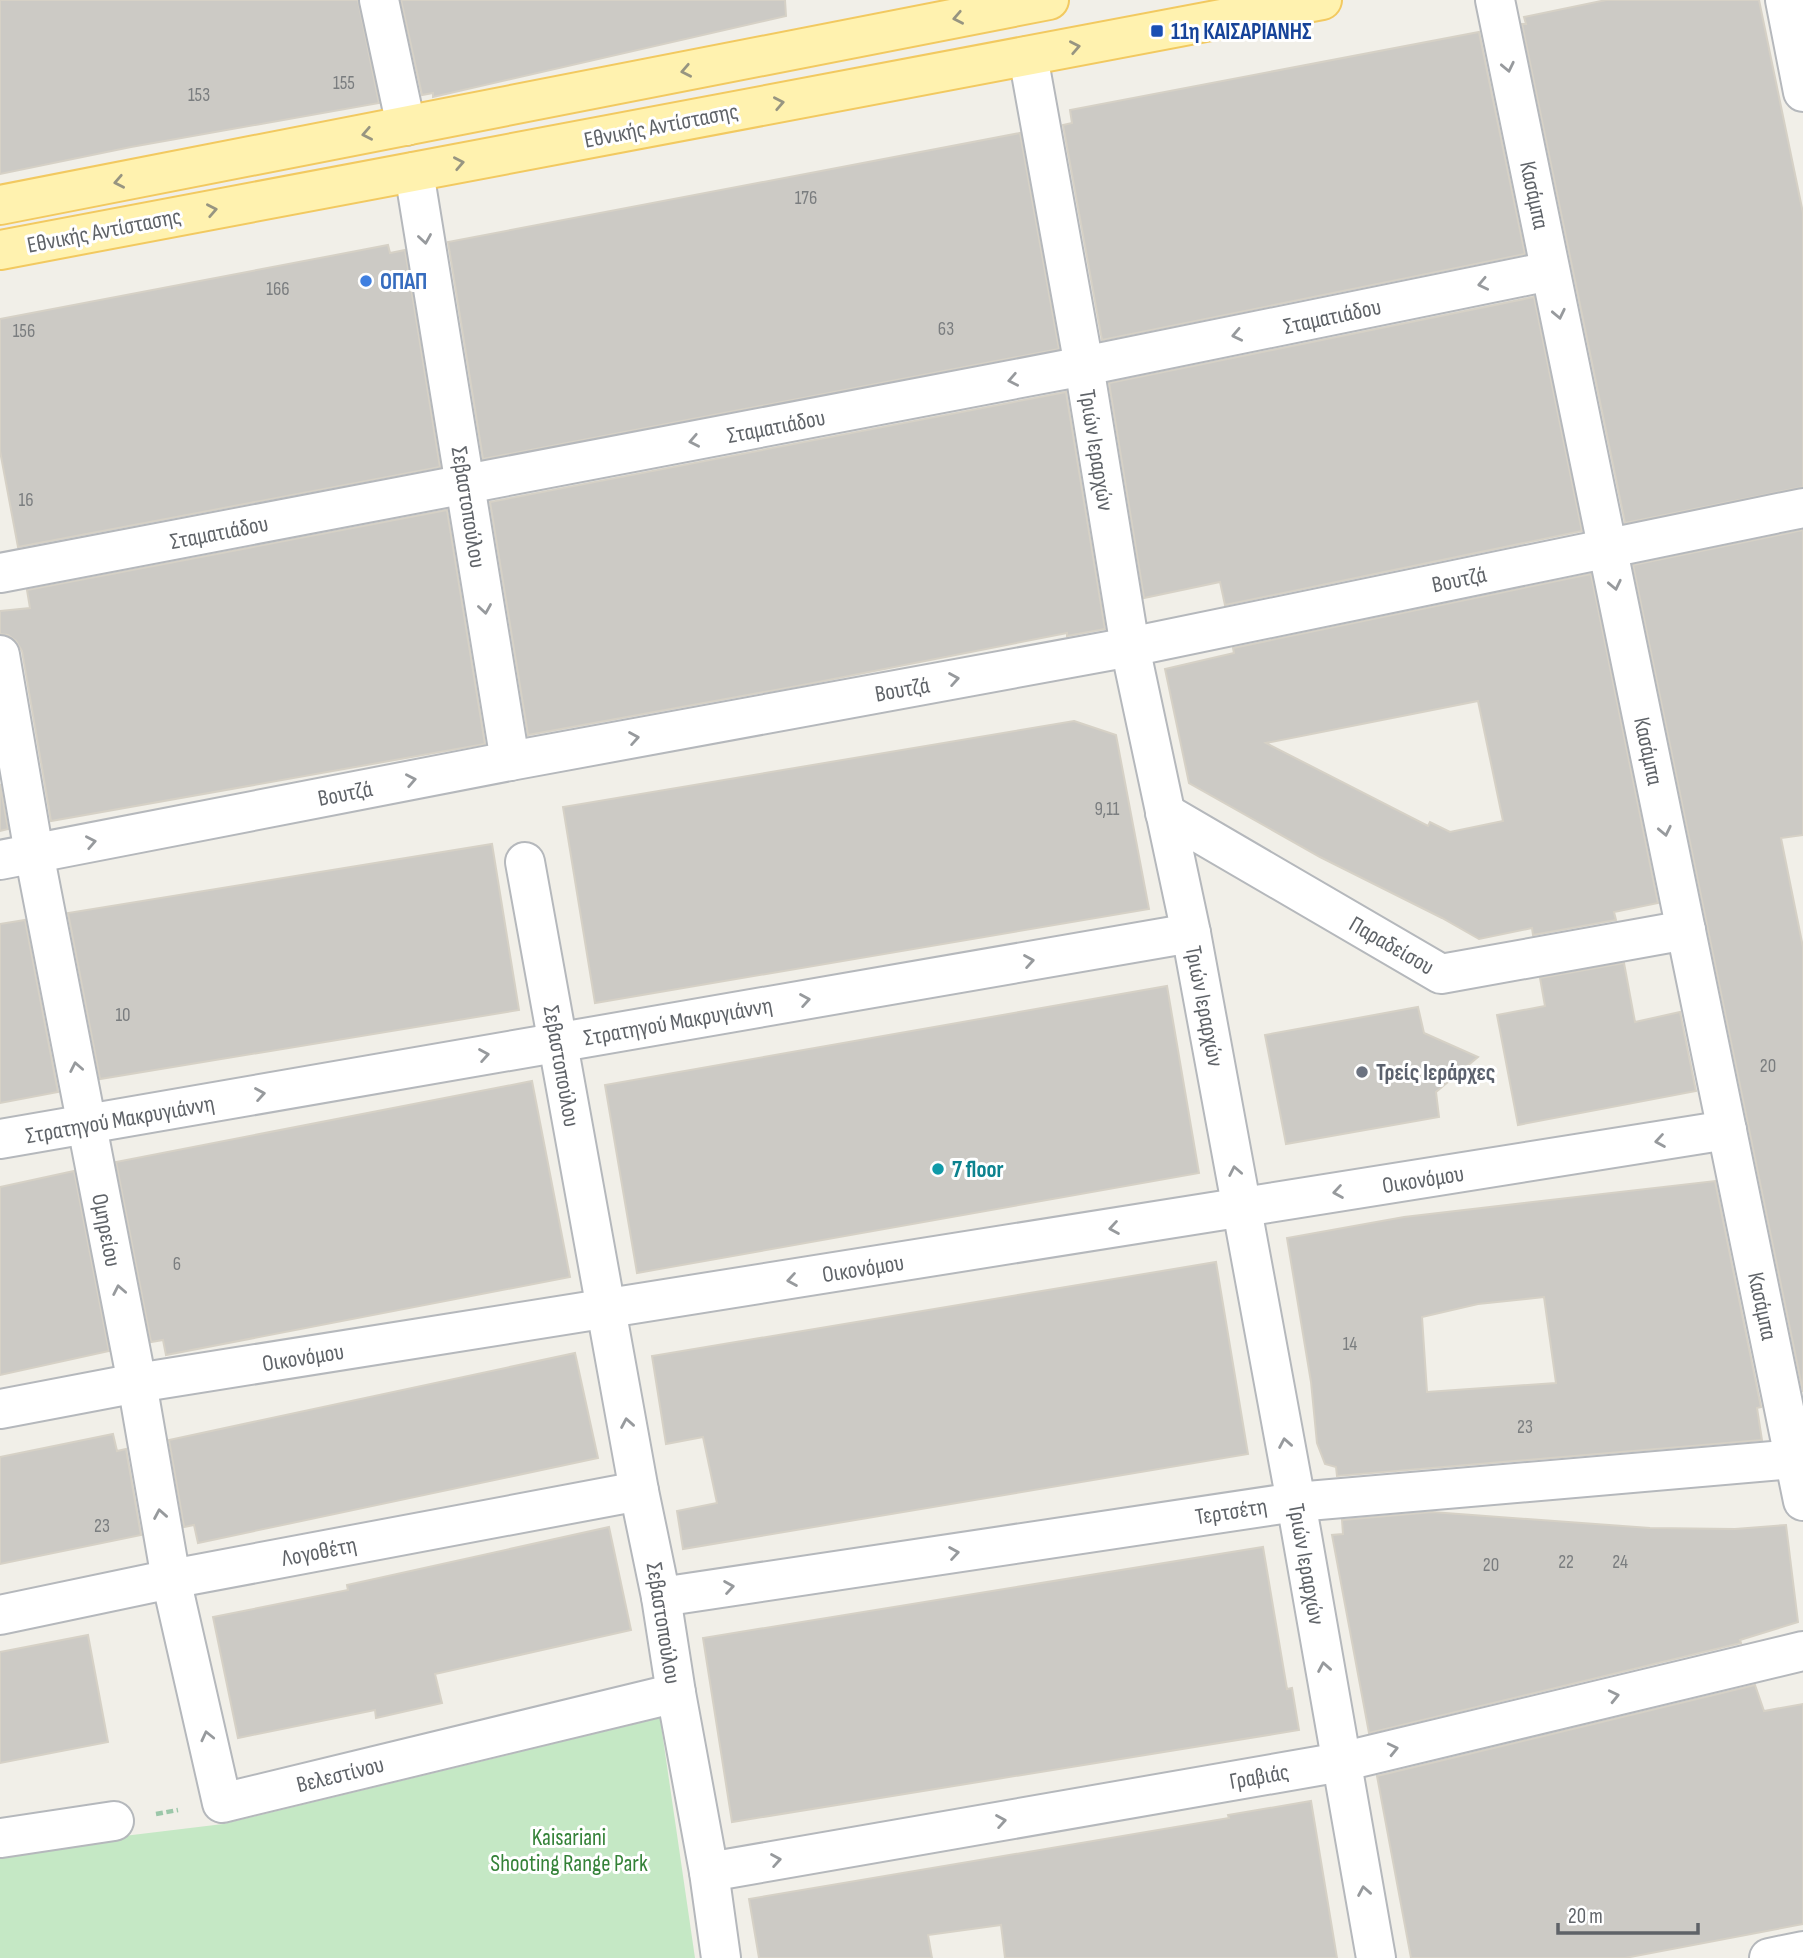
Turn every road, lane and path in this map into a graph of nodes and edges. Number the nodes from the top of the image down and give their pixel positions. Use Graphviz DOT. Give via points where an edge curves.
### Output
graph roads {
  1 [pos="379,0"];
  2 [pos="1322,0"];
  3 [pos="1495,0"];
  4 [pos="1785,0"];
  5 [pos="1027,2"];
  6 [pos="1028,55"];
  7 [pos="1803,92"];
  8 [pos="406,126"];
  9 [pos="414,172"];
  10 [pos="0,205"];
  11 [pos="0,250"];
  12 [pos="1550,271"];
  13 [pos="1084,366"];
  14 [pos="465,485"];
  15 [pos="1803,508"];
  16 [pos="1607,548"];
  17 [pos="0,573"];
  18 [pos="1130,647"];
  19 [pos="0,655"];
  20 [pos="510,761"];
  21 [pos="1166,813"];
  22 [pos="17,857"];
  23 [pos="525,862"];
  24 [pos="1686,930"];
  25 [pos="1191,933"];
  26 [pos="558,1042"];
  27 [pos="87,1125"];
  28 [pos="1727,1130"];
  29 [pos="0,1139"];
  30 [pos="1242,1208"];
  31 [pos="607,1309"];
  32 [pos="137,1383"];
  33 [pos="0,1409"];
  34 [pos="1799,1458"];
  35 [pos="639,1491"];
  36 [pos="1803,1501"];
  37 [pos="1296,1502"];
  38 [pos="171,1580"];
  39 [pos="662,1597"];
  40 [pos="0,1615"];
  41 [pos="1803,1651"];
  42 [pos="676,1693"];
  43 [pos="1341,1762"];
  44 [pos="222,1803"];
  45 [pos="114,1821"];
  46 [pos="1,1838"];
  47 [pos="709,1872"];
  48 [pos="1803,1951"];
  49 [pos="721,1958"];
  50 [pos="1376,1958"];
  51 [pos="1769,1958"];
  1 -- 8 [label="street"];
  6 -- 2 [label="main road, Εθνικής Αντίστασης, one-way"];
  3 -- 12 [label="street, Κασάμπα, one-way"];
  4 -- 7 [label="street"];
  5 -- 8 [label="main road, Εθνικής Αντίστασης, one-way"];
  9 -- 6 [label="main road, Εθνικής Αντίστασης, one-way"];
  6 -- 13 [label="street, Τριών Ιεραρχών"];
  8 -- 10 [label="main road, Εθνικής Αντίστασης, one-way"];
  11 -- 9 [label="main road, Εθνικής Αντίστασης, one-way"];
  9 -- 14 [label="street, Σεβαστοπούλου, one-way"];
  12 -- 13 [label="street, Σταματιάδου, one-way"];
  12 -- 16 [label="street, Κασάμπα, one-way"];
  13 -- 14 [label="street, Σταματιάδου, one-way"];
  13 -- 18 [label="street, Τριών Ιεραρχών"];
  14 -- 17 [label="street, Σταματιάδου"];
  14 -- 20 [label="street, Σεβαστοπούλου, one-way"];
  15 -- 16 [label="street, Βουτζά"];
  16 -- 18 [label="street, Βουτζά"];
  16 -- 24 [label="street, Κασάμπα, one-way"];
  20 -- 18 [label="street, Βουτζά, one-way"];
  18 -- 21 [label="street, Τριών Ιεραρχών"];
  19 -- 22 [label="street, Ομηρείου"];
  22 -- 20 [label="street, Βουτζά, one-way"];
  21 -- 24 [label="street, Παραδείσου" via="1441,974"];
  21 -- 25 [label="street, Τριών Ιεραρχών"];
  27 -- 22 [label="street, Ομηρείου, one-way"];
  23 -- 26 [label="street, Σεβαστοπούλου"];
  24 -- 28 [label="street, Κασάμπα"];
  26 -- 25 [label="street, Στρατηγού Μακρυγιάννη, one-way"];
  30 -- 25 [label="street, Τριών Ιεραρχών, one-way"];
  27 -- 26 [label="street, Στρατηγού Μακρυγιάννη, one-way"];
  26 -- 31 [label="street, Σεβαστοπούλου"];
  27 -- 29 [label="street, Στρατηγού Μακρυγιάννη"];
  32 -- 27 [label="street, Ομηρείου, one-way"];
  28 -- 30 [label="street, Οικονόμου, one-way"];
  28 -- 34 [label="street, Κασάμπα"];
  30 -- 31 [label="street, Οικονόμου, one-way"];
  37 -- 30 [label="street, Τριών Ιεραρχών, one-way"];
  31 -- 32 [label="street, Οικονόμου"];
  35 -- 31 [label="street, Σεβαστοπούλου, one-way"];
  32 -- 33 [label="street, Οικονόμου"];
  38 -- 32 [label="street, Ομηρείου, one-way"];
  34 -- 36 [label="street, Κασάμπα"];
  34 -- 37 [label="street, Τερτσέτη"];
  35 -- 38 [label="street, Λογοθέτη"];
  35 -- 39 [label="street, Σεβαστοπούλου"];
  39 -- 37 [label="street, Τερτσέτη, one-way"];
  43 -- 37 [label="street, Τριών Ιεραρχών, one-way"];
  38 -- 40 [label="street, Λογοθέτη"];
  44 -- 38 [label="street, Ομηρείου, one-way"];
  39 -- 42 [label="street, Σεβαστοπούλου"];
  43 -- 41 [label="street, Γραβιάς, one-way"];
  42 -- 44 [label="street, Βελεστίνου"];
  42 -- 47 [label="street, Σεβαστοπούλου"];
  47 -- 43 [label="street, Γραβιάς, one-way"];
  50 -- 43 [label="street, Τριών Ιεραρχών, one-way"];
  44 -- 45 [label="path"];
  45 -- 46 [label="street"];
  47 -- 49 [label="street, Σεβαστοπούλου"];
  48 -- 51 [label="street"];
}
